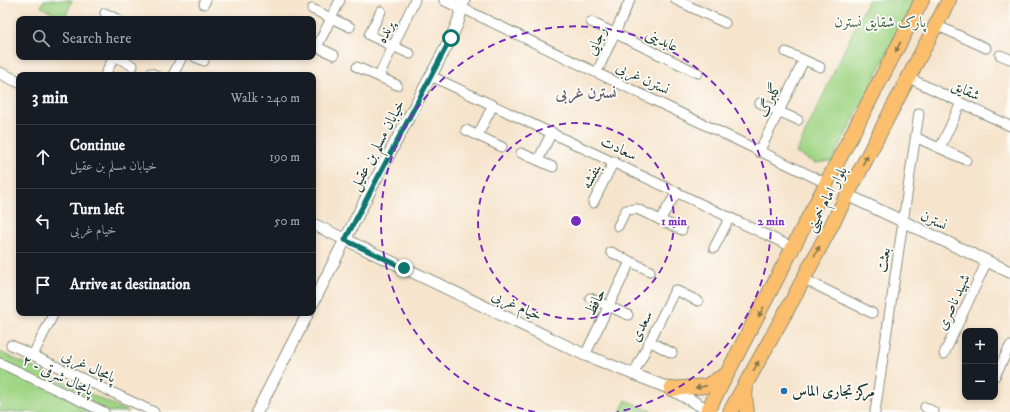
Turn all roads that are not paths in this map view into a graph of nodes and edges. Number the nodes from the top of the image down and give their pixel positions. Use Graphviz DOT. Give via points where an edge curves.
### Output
graph roads {
  1 [pos="340,0"];
  2 [pos="415,0"];
  3 [pos="445,0"];
  4 [pos="630,0"];
  5 [pos="676,0"];
  6 [pos="922,0"];
  7 [pos="949,0"];
  8 [pos="462,4"];
  9 [pos="312,9"];
  10 [pos="381,11"];
  11 [pos="105,13"];
  12 [pos="111,16"];
  13 [pos="331,18"];
  14 [pos="591,22"];
  15 [pos="725,22"];
  16 [pos="936,25"];
  17 [pos="350,27"];
  18 [pos="615,33"];
  19 [pos="316,44"];
  20 [pos="316,46"];
  21 [pos="394,47"];
  22 [pos="986,48"];
  23 [pos="786,52"];
  24 [pos="410,54"];
  25 [pos="334,55"];
  26 [pos="1000,55"];
  27 [pos="1010,59"];
  28 [pos="113,60"];
  29 [pos="121,60"];
  30 [pos="180,60"];
  31 [pos="804,60"];
  32 [pos="133,66"];
  33 [pos="357,67"];
  34 [pos="820,67"];
  35 [pos="107,72"];
  36 [pos="174,72"];
  37 [pos="597,72"];
  38 [pos="0,73"];
  39 [pos="698,73"];
  40 [pos="379,76"];
  41 [pos="431,76"];
  42 [pos="909,78"];
  43 [pos="16,81"];
  44 [pos="397,85"];
  45 [pos="760,103"];
  46 [pos="961,103"];
  47 [pos="492,105"];
  48 [pos="779,112"];
  49 [pos="919,113"];
  50 [pos="798,120"];
  51 [pos="1010,126"];
  52 [pos="466,130"];
  53 [pos="552,132"];
  54 [pos="478,135"];
  55 [pos="916,138"];
  56 [pos="502,147"];
  57 [pos="940,148"];
  58 [pos="759,152"];
  59 [pos="521,153"];
  60 [pos="538,160"];
  61 [pos="966,160"];
  62 [pos="614,162"];
  63 [pos="553,167"];
  64 [pos="828,184"];
  65 [pos="677,192"];
  66 [pos="847,194"];
  67 [pos="593,203"];
  68 [pos="730,218"];
  69 [pos="660,220"];
  70 [pos="904,223"];
  71 [pos="316,226"];
  72 [pos="618,226"];
  73 [pos="682,230"];
  74 [pos="345,240"];
  75 [pos="714,248"];
  76 [pos="794,248"];
  77 [pos="611,252"];
  78 [pos="987,261"];
  79 [pos="630,262"];
  80 [pos="650,271"];
  81 [pos="1010,272"];
  82 [pos="802,278"];
  83 [pos="772,290"];
  84 [pos="316,297"];
  85 [pos="590,298"];
  86 [pos="793,298"];
  87 [pos="698,301"];
  88 [pos="609,306"];
  89 [pos="872,313"];
  90 [pos="628,315"];
  91 [pos="52,316"];
  92 [pos="306,316"];
  93 [pos="649,341"];
  94 [pos="11,345"];
  95 [pos="1010,346"];
  96 [pos="672,353"];
  97 [pos="944,354"];
  98 [pos="33,355"];
  99 [pos="585,355"];
  100 [pos="0,364"];
  101 [pos="998,370"];
  102 [pos="727,374"];
  103 [pos="633,375"];
  104 [pos="747,382"];
  105 [pos="671,390"];
  106 [pos="925,407"];
  107 [pos="708,411"];
  108 [pos="104,412"];
  109 [pos="154,412"];
  110 [pos="257,412"];
  111 [pos="730,412"];
  112 [pos="747,412"];
  113 [pos="875,412"];
  114 [pos="934,412"];
  1 -- 13 [label="street"];
  2 -- 21 [label="street, پرنده"];
  3 -- 8 [label="street, نسترن غربی"];
  4 -- 18 [label="street, رجایی"];
  5 -- 15 [label="street"];
  6 -- 64 [label="main road, بلوار امام خمینی, one-way"];
  7 -- 16 [label="main road, بلوار امام خمینی"];
  8 -- 37 [label="street, نسترن غربی"];
  8 -- 41 [label="street, خیابان مسلم بن عقیل" via="456,27"];
  9 -- 13 [label="street"];
  10 -- 21 [label="street" via="369,35"];
  11 -- 12 [label="street"];
  13 -- 17 [label="street"];
  13 -- 19 [label="street"];
  14 -- 18 [label="street, عابدینی"];
  16 -- 22 [label="street"];
  16 -- 42 [label="main road, بلوار امام خمینی"];
  18 -- 37 [label="street, رجایی"];
  18 -- 39 [label="street, عابدینی"];
  20 -- 25 [label="street"];
  21 -- 24 [label="street"];
  21 -- 40 [label="street, پرنده"];
  23 -- 31 [label="street"];
  26 -- 27 [label="street"];
  28 -- 35 [label="street"];
  29 -- 32 [label="street"];
  30 -- 36 [label="street"];
  31 -- 34 [label="street"];
  31 -- 48 [label="street, گلبرگ"];
  33 -- 40 [label="street"];
  37 -- 58 [label="street, نسترن غربی"];
  38 -- 43 [label="street"];
  40 -- 44 [label="street"];
  41 -- 47 [label="street, سعادت"];
  41 -- 74 [label="street, خیابان مسلم بن عقیل"];
  42 -- 46 [label="street, شقایق"];
  66 -- 42 [label="main road, بلوار امام خمینی, one-way"];
  45 -- 48 [label="street"];
  46 -- 51 [label="street, شقایق"];
  46 -- 57 [label="street"];
  47 -- 53 [label="street, سعادت"];
  47 -- 54 [label="street"];
  48 -- 50 [label="street"];
  48 -- 58 [label="street, گلبرگ"];
  49 -- 55 [label="street, بعثت"];
  52 -- 54 [label="street"];
  53 -- 60 [label="street"];
  53 -- 62 [label="street, سعادت"];
  54 -- 56 [label="street"];
  55 -- 57 [label="street"];
  55 -- 70 [label="street, بعثت"];
  57 -- 61 [label="street"];
  58 -- 64 [label="street, نسترن غربی"];
  59 -- 60 [label="street"];
  60 -- 63 [label="street"];
  62 -- 65 [label="street, سعادت"];
  62 -- 67 [label="street, بنفشه"];
  64 -- 76 [label="main road, بلوار امام خمینی"];
  65 -- 68 [label="street, سعادت"];
  65 -- 69 [label="street"];
  66 -- 70 [label="street, نسترن"];
  82 -- 66 [label="main road, بلوار امام خمینی, one-way"];
  68 -- 75 [label="street"];
  68 -- 76 [label="street, سعادت"];
  69 -- 72 [label="street" via="637,209 626,210"];
  69 -- 73 [label="street"];
  70 -- 78 [label="street, نسترن"];
  70 -- 113 [label="street, بعثت"];
  71 -- 74 [label="street, خیام غربی"];
  74 -- 84 [label="street, خیابان مسلم بن عقیل"];
  74 -- 99 [label="street, خیام غربی"];
  76 -- 83 [label="main road, بلوار امام خمینی"];
  77 -- 79 [label="street"];
  78 -- 81 [label="street, نسترن"];
  78 -- 97 [label="street, شهید ناصری"];
  79 -- 80 [label="street"];
  79 -- 88 [label="street, حافظ"];
  82 -- 86 [label="main road, بلوار امام خمینی"];
  82 -- 89 [label="street"];
  83 -- 86 [label="main road" via="781,284 789,284"];
  83 -- 102 [label="main road, بلوار امام خمینی, one-way"];
  85 -- 88 [label="street"];
  104 -- 86 [label="main road, بلوار امام خمینی, one-way"];
  87 -- 93 [label="street, سعدی" via="675,290"];
  88 -- 90 [label="street"];
  88 -- 99 [label="street, حافظ"];
  91 -- 98 [label="street"];
  92 -- 110 [label="street"];
  93 -- 96 [label="street"];
  93 -- 103 [label="street, سعدی"];
  94 -- 98 [label="street, پامچال غربی"];
  95 -- 101 [label="street"];
  98 -- 109 [label="street, پامچال غربی"];
  99 -- 103 [label="street, خیام غربی"];
  100 -- 108 [label="street, پامچال شرقی - ۲"];
  102 -- 105 [label="main road, one-way" via="706,386"];
  102 -- 107 [label="main road, بلوار امام خمینی"];
  103 -- 105 [label="street, خیام غربی"];
  104 -- 111 [label="main road, بلوار امام خمینی"];
  104 -- 112 [label="main road"];
  105 -- 107 [label="street, خیام غربی"];
  106 -- 114 [label="street"];
}
